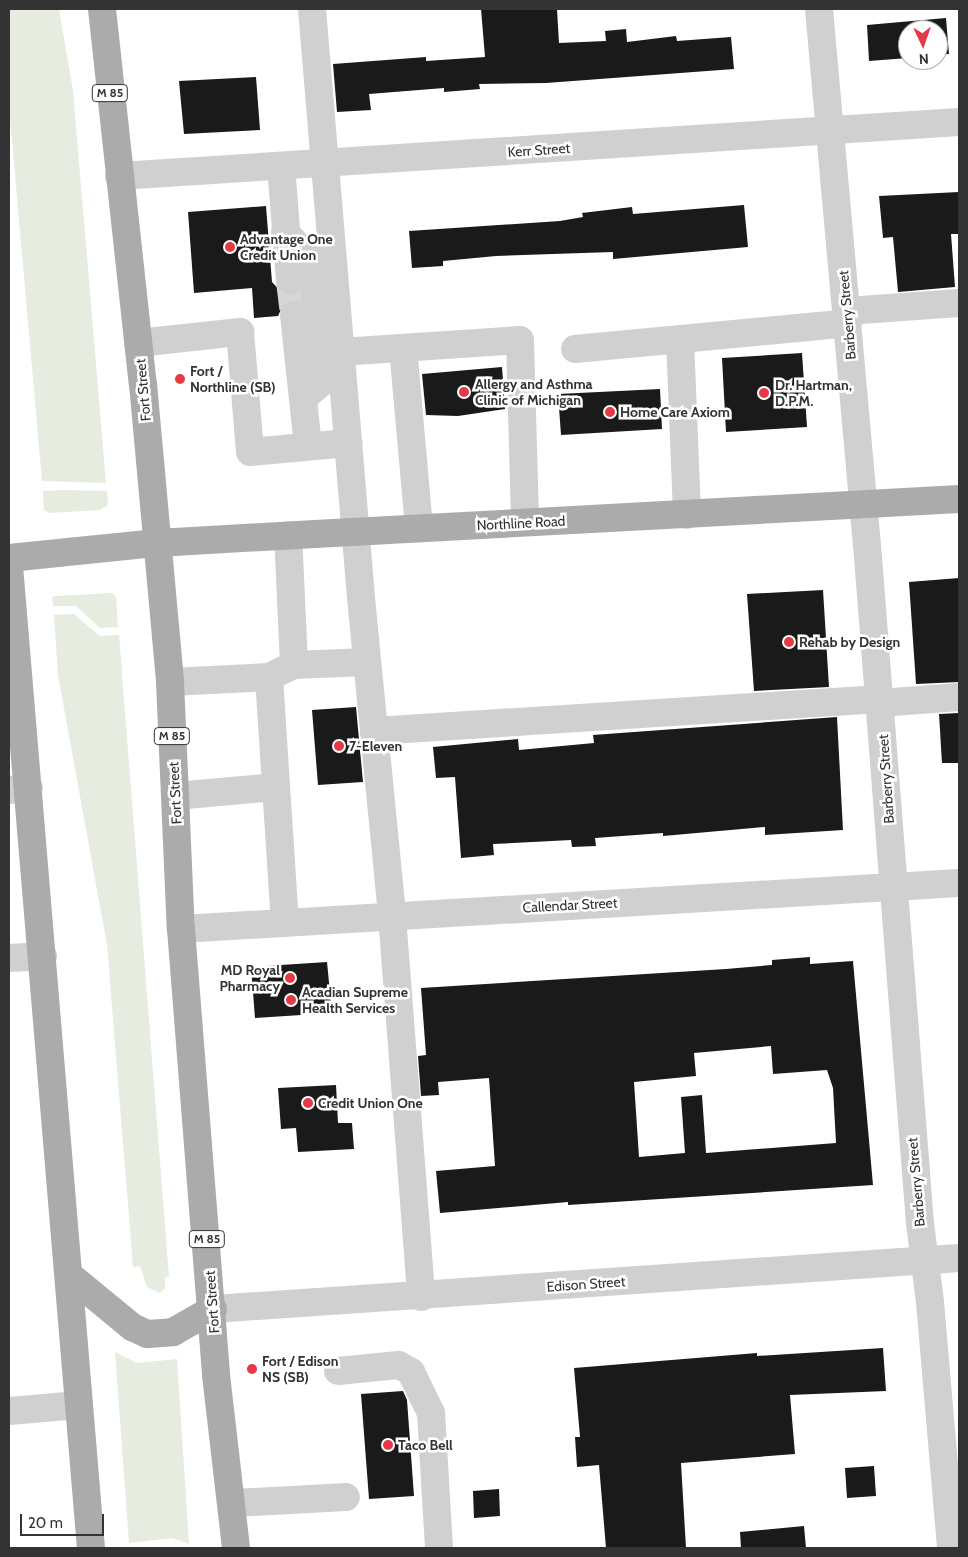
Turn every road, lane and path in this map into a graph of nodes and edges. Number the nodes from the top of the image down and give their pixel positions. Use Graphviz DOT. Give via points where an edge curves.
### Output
graph roads {
  1 [pos="87,9"];
  2 [pos="102,9"];
  3 [pos="312,9"];
  4 [pos="819,9"];
  5 [pos="106,54"];
  6 [pos="959,122"];
  7 [pos="831,130"];
  8 [pos="325,164"];
  9 [pos="281,166"];
  10 [pos="120,176"];
  11 [pos="285,232"];
  12 [pos="290,281"];
  13 [pos="959,303"];
  14 [pos="294,315"];
  15 [pos="847,317"];
  16 [pos="680,339"];
  17 [pos="138,343"];
  18 [pos="403,348"];
  19 [pos="575,349"];
  20 [pos="340,352"];
  21 [pos="304,397"];
  22 [pos="349,443"];
  23 [pos="308,446"];
  24 [pos="959,499"];
  25 [pos="864,506"];
  26 [pos="687,514"];
  27 [pos="525,522"];
  28 [pos="419,528"];
  29 [pos="358,531"];
  30 [pos="288,536"];
  31 [pos="157,543"];
  32 [pos="9,558"];
  33 [pos="9,566"];
  34 [pos="13,647"];
  35 [pos="367,662"];
  36 [pos="294,665"];
  37 [pos="269,677"];
  38 [pos="170,682"];
  39 [pos="959,697"];
  40 [pos="880,701"];
  41 [pos="374,731"];
  42 [pos="276,787"];
  43 [pos="19,789"];
  44 [pos="175,796"];
  45 [pos="959,883"];
  46 [pos="893,887"];
  47 [pos="392,916"];
  48 [pos="285,922"];
  49 [pos="181,929"];
  50 [pos="42,956"];
  51 [pos="9,958"];
  52 [pos="959,1258"];
  53 [pos="923,1261"];
  54 [pos="69,1276"];
  55 [pos="421,1296"];
  56 [pos="213,1309"];
  57 [pos="338,1371"];
  58 [pos="411,1372"];
  59 [pos="79,1406"];
  60 [pos="9,1411"];
  61 [pos="346,1496"];
  62 [pos="233,1503"];
  63 [pos="91,1548"];
  64 [pos="236,1548"];
  65 [pos="426,1548"];
  66 [pos="439,1548"];
  67 [pos="950,1548"];
  1 -- 5 [label="main road"];
  2 -- 5 [label="main road, Fort Street / M 85"];
  3 -- 8 [label="street"];
  4 -- 7 [label="street, Barberry Street"];
  5 -- 10 [label="main road, Fort Street / M 85"];
  6 -- 7 [label="street, Kerr Street"];
  7 -- 8 [label="street, Kerr Street"];
  7 -- 15 [label="street, Barberry Street"];
  8 -- 9 [label="street, Kerr Street"];
  8 -- 20 [label="street"];
  9 -- 10 [label="street, Kerr Street"];
  9 -- 11 [label="street"];
  10 -- 17 [label="main road, Fort Street / M 85"];
  11 -- 12 [label="street"];
  11 -- 21 [label="street" via="312,261 322,382"];
  13 -- 15 [label="street"];
  14 -- 21 [label="street"];
  15 -- 16 [label="street"];
  15 -- 25 [label="street, Barberry Street"];
  16 -- 19 [label="street"];
  16 -- 26 [label="street"];
  17 -- 23 [label="street" via="240,332 250,452"];
  17 -- 31 [label="main road, Fort Street / M 85"];
  18 -- 20 [label="street"];
  18 -- 27 [label="street" via="520,340"];
  18 -- 28 [label="street"];
  20 -- 22 [label="street"];
  21 -- 23 [label="street"];
  22 -- 23 [label="street"];
  22 -- 29 [label="street"];
  24 -- 25 [label="main road, Northline Road"];
  25 -- 26 [label="main road, Northline Road"];
  25 -- 40 [label="street, Barberry Street"];
  26 -- 27 [label="main road, Northline Road"];
  27 -- 28 [label="main road, Northline Road"];
  28 -- 29 [label="main road, Northline Road"];
  29 -- 30 [label="main road, Northline Road"];
  29 -- 35 [label="street"];
  30 -- 31 [label="main road, Northline Road"];
  30 -- 36 [label="street"];
  31 -- 32 [label="main road, Northline Road"];
  31 -- 38 [label="main road, Fort Street / M 85"];
  33 -- 34 [label="main road"];
  34 -- 43 [label="main road"];
  35 -- 36 [label="street"];
  35 -- 41 [label="street"];
  36 -- 37 [label="street"];
  37 -- 38 [label="street"];
  37 -- 42 [label="street"];
  38 -- 44 [label="main road, Fort Street / M 85"];
  39 -- 40 [label="street"];
  40 -- 41 [label="street"];
  40 -- 46 [label="street, Barberry Street"];
  41 -- 47 [label="street"];
  42 -- 44 [label="street"];
  42 -- 48 [label="street"];
  43 -- 50 [label="main road"];
  44 -- 49 [label="main road, Fort Street / M 85"];
  45 -- 46 [label="street, Callendar Street"];
  46 -- 47 [label="street, Callendar Street"];
  46 -- 53 [label="street, Barberry Street"];
  47 -- 48 [label="street, Callendar Street"];
  47 -- 55 [label="street"];
  48 -- 49 [label="street, Callendar Street"];
  49 -- 56 [label="main road, Fort Street / M 85"];
  50 -- 51 [label="street"];
  50 -- 54 [label="main road"];
  52 -- 53 [label="street, Edison Street"];
  53 -- 55 [label="street, Edison Street"];
  53 -- 67 [label="street, Barberry Street" via="930,1302"];
  54 -- 56 [label="main road" via="132,1327 147,1334 174,1332"];
  54 -- 59 [label="main road"];
  55 -- 56 [label="street, Edison Street"];
  56 -- 62 [label="main road, Fort Street / M 85" via="216,1375"];
  57 -- 58 [label="street" via="399,1365"];
  58 -- 65 [label="street"];
  58 -- 66 [label="street" via="431,1413"];
  59 -- 60 [label="street"];
  59 -- 63 [label="main road"];
  61 -- 62 [label="street"];
  62 -- 64 [label="main road, Fort Street / M 85"];
}
